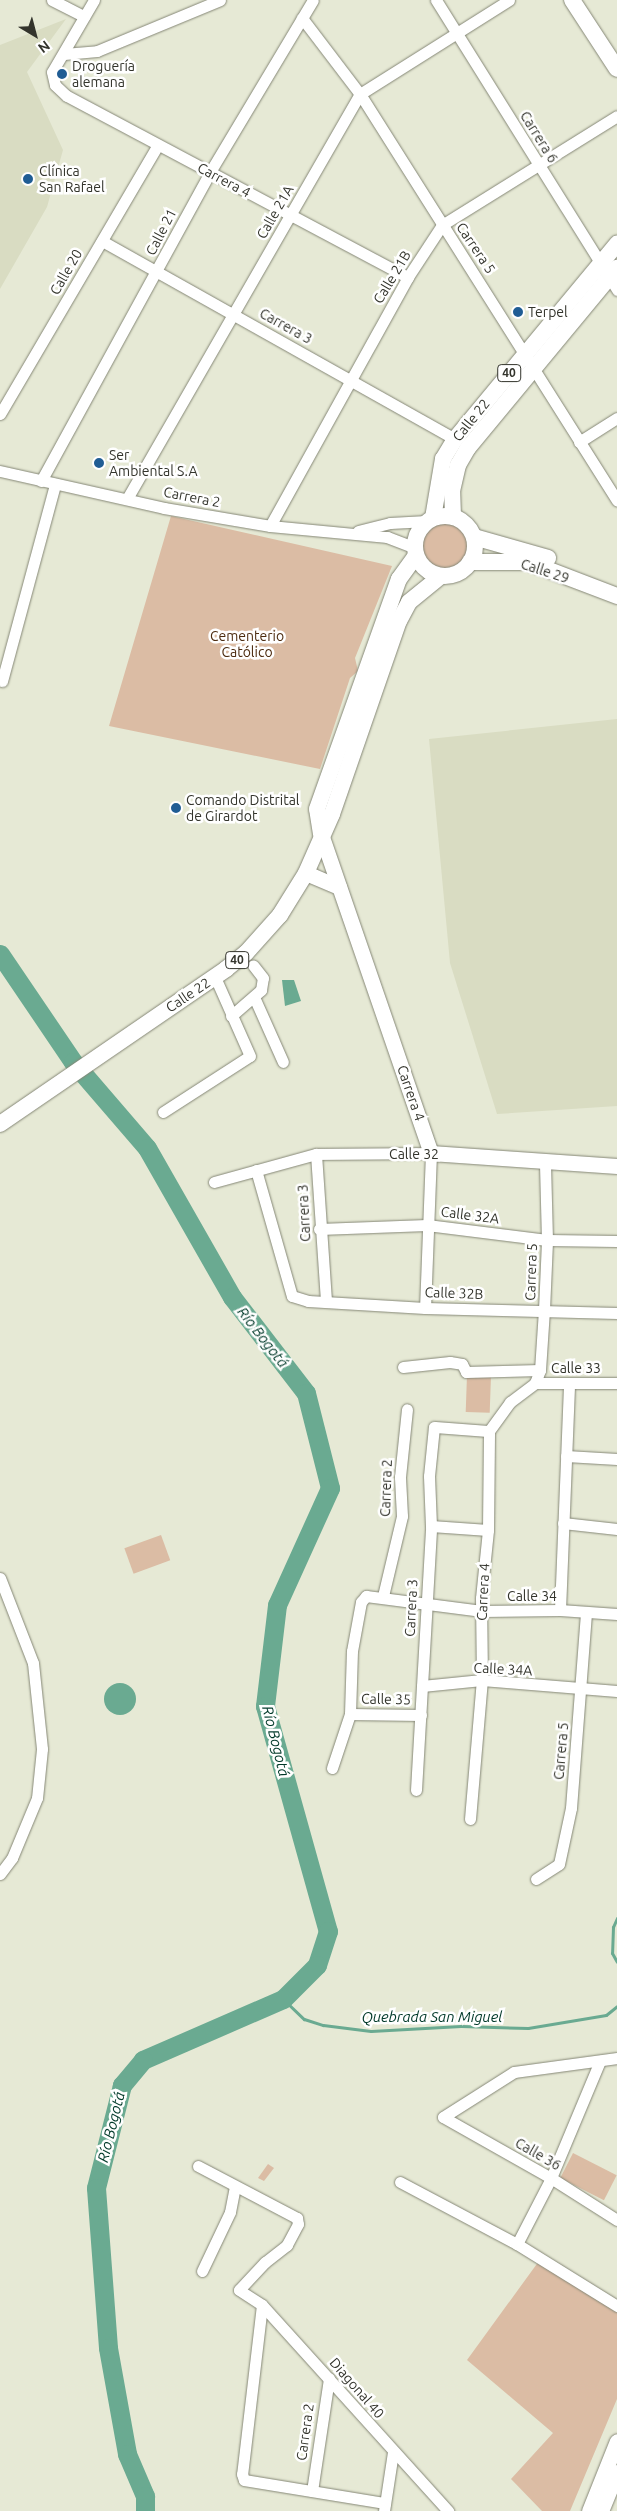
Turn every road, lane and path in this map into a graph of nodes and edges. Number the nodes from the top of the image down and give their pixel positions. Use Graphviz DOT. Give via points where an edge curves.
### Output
graph roads {
  1 [pos="52,0"];
  2 [pos="94,0"];
  3 [pos="220,0"];
  4 [pos="313,0"];
  5 [pos="436,0"];
  6 [pos="509,0"];
  7 [pos="572,0"];
  8 [pos="201,4"];
  9 [pos="84,16"];
  10 [pos="302,18"];
  11 [pos="456,33"];
  12 [pos="64,54"];
  13 [pos="617,69"];
  14 [pos="360,94"];
  15 [pos="617,116"];
  16 [pos="158,145"];
  17 [pos="539,164"];
  18 [pos="210,172"];
  19 [pos="290,215"];
  20 [pos="442,225"];
  21 [pos="102,241"];
  22 [pos="617,244"];
  23 [pos="158,272"];
  24 [pos="611,275"];
  25 [pos="408,277"];
  26 [pos="233,314"];
  27 [pos="523,357"];
  28 [pos="532,371"];
  29 [pos="351,380"];
  30 [pos="0,414"];
  31 [pos="617,418"];
  32 [pos="454,439"];
  33 [pos="579,442"];
  34 [pos="0,471"];
  35 [pos="41,481"];
  36 [pos="55,484"];
  37 [pos="128,498"];
  38 [pos="617,500"];
  39 [pos="453,516"];
  40 [pos="430,520"];
  41 [pos="270,526"];
  42 [pos="351,533"];
  43 [pos="474,537"];
  44 [pos="416,552"];
  45 [pos="470,562"];
  46 [pos="441,576"];
  47 [pos="617,586"];
  48 [pos="617,596"];
  49 [pos="2,681"];
  50 [pos="322,834"];
  51 [pos="306,873"];
  52 [pos="339,887"];
  53 [pos="253,965"];
  54 [pos="215,976"];
  55 [pos="254,997"];
  56 [pos="231,1016"];
  57 [pos="283,1062"];
  58 [pos="164,1112"];
  59 [pos="0,1124"];
  60 [pos="431,1153"];
  61 [pos="316,1154"];
  62 [pos="545,1162"];
  63 [pos="617,1166"];
  64 [pos="256,1170"];
  65 [pos="214,1182"];
  66 [pos="427,1224"];
  67 [pos="319,1228"];
  68 [pos="548,1240"];
  69 [pos="617,1241"];
  70 [pos="326,1300"];
  71 [pos="425,1308"];
  72 [pos="544,1310"];
  73 [pos="617,1313"];
  74 [pos="403,1367"];
  75 [pos="540,1370"];
  76 [pos="535,1383"];
  77 [pos="569,1383"];
  78 [pos="617,1383"];
  79 [pos="407,1409"];
  80 [pos="489,1431"];
  81 [pos="566,1456"];
  82 [pos="617,1459"];
  83 [pos="563,1523"];
  84 [pos="431,1526"];
  85 [pos="617,1529"];
  86 [pos="488,1530"];
  87 [pos="0,1578"];
  88 [pos="383,1596"];
  89 [pos="427,1603"];
  90 [pos="560,1610"];
  91 [pos="482,1611"];
  92 [pos="586,1613"];
  93 [pos="617,1614"];
  94 [pos="482,1680"];
  95 [pos="422,1686"];
  96 [pos="582,1690"];
  97 [pos="617,1691"];
  98 [pos="350,1714"];
  99 [pos="421,1715"];
  100 [pos="332,1768"];
  101 [pos="416,1790"];
  102 [pos="470,1819"];
  103 [pos="0,1874"];
  104 [pos="536,1879"];
  105 [pos="617,2058"];
  106 [pos="600,2061"];
  107 [pos="198,2166"];
  108 [pos="551,2178"];
  109 [pos="400,2182"];
  110 [pos="235,2186"];
  111 [pos="616,2216"];
  112 [pos="517,2244"];
  113 [pos="202,2271"];
  114 [pos="262,2305"];
  115 [pos="617,2306"];
  116 [pos="329,2378"];
  117 [pos="617,2441"];
  118 [pos="394,2452"];
  119 [pos="617,2472"];
  120 [pos="312,2491"];
  121 [pos="385,2507"];
  122 [pos="448,2511"];
  123 [pos="589,2511"];
  124 [pos="601,2511"];
  1 -- 9 [label="street"];
  2 -- 9 [label="street"];
  3 -- 8 [label="street"];
  4 -- 10 [label="street, Calle 21"];
  5 -- 11 [label="street, Carrera 6"];
  6 -- 11 [label="street, Calle 21A"];
  7 -- 13 [label="main road"];
  8 -- 12 [label="street" via="97,51"];
  9 -- 12 [label="street"];
  10 -- 14 [label="street, Carrera 5"];
  10 -- 18 [label="street, Calle 21"];
  11 -- 14 [label="street, Calle 21A"];
  11 -- 17 [label="street, Carrera 6"];
  12 -- 16 [label="street, Carrera 4" via="52,72 55,85 66,96"];
  14 -- 19 [label="street, Calle 21A"];
  14 -- 20 [label="street, Carrera 5"];
  15 -- 17 [label="street, Calle 21B"];
  16 -- 18 [label="street, Carrera 4"];
  16 -- 21 [label="street, Calle 20"];
  17 -- 20 [label="street, Calle 21B"];
  17 -- 24 [label="street, Carrera 6"];
  18 -- 19 [label="street, Carrera 4"];
  18 -- 23 [label="street, Calle 21"];
  19 -- 25 [label="street, Carrera 4"];
  19 -- 26 [label="street, Calle 21A"];
  20 -- 25 [label="street, Calle 21B"];
  20 -- 27 [label="street, Carrera 5" via="494,303"];
  21 -- 23 [label="street, Carrera 3"];
  21 -- 30 [label="street, Calle 20"];
  22 -- 24 [label="main road, Calle 22 / 40"];
  23 -- 26 [label="street, Carrera 3"];
  23 -- 35 [label="street, Calle 21"];
  24 -- 27 [label="main road, Calle 22 / 40"];
  24 -- 28 [label="main road, Calle 22 / 40"];
  25 -- 29 [label="street, Calle 21B"];
  26 -- 29 [label="street, Carrera 3"];
  26 -- 37 [label="street, Calle 21A"];
  27 -- 28 [label="street, Carrera 5"];
  27 -- 32 [label="main road, Calle 22 / 40"];
  28 -- 33 [label="street, Carrera 5"];
  28 -- 39 [label="main road, Calle 22 / 40" via="468,448 458,465 452,492"];
  29 -- 32 [label="street, Carrera 3"];
  29 -- 41 [label="street, Calle 21B"];
  31 -- 33 [label="street"];
  32 -- 40 [label="main road, Calle 22 / 40" via="443,458"];
  33 -- 38 [label="street, Carrera 5"];
  34 -- 35 [label="street, Carrera 2"];
  35 -- 36 [label="street, Carrera 2"];
  36 -- 37 [label="street, Carrera 2"];
  36 -- 49 [label="street"];
  37 -- 41 [label="street, Carrera 2" via="164,508"];
  39 -- 40 [label="main road"];
  39 -- 43 [label="main road" via="470,527"];
  40 -- 42 [label="street, Carrera 2" via="390,524"];
  40 -- 44 [label="main road, 40" via="417,533"];
  41 -- 42 [label="street, Carrera 2"];
  42 -- 44 [label="street, Carrera 2" via="387,537"];
  43 -- 45 [label="main road" via="476,546"];
  43 -- 47 [label="main road, Calle 29" via="528,550"];
  44 -- 46 [label="main road" via="426,569"];
  44 -- 50 [label="main road, 40" via="399,579 317,809"];
  45 -- 46 [label="main road, 40" via="458,573"];
  45 -- 48 [label="main road, Calle 29" via="528,562"];
  46 -- 50 [label="main road, Calle 22 / 40" via="409,602 399,621 332,814"];
  50 -- 51 [label="main road, Calle 22 / 40"];
  50 -- 52 [label="street, Carrera 4"];
  51 -- 52 [label="street"];
  51 -- 54 [label="main road, Calle 22 / 40" via="264,934"];
  52 -- 60 [label="street, Carrera 4"];
  53 -- 55 [label="street" via="263,978 262,990"];
  54 -- 56 [label="street"];
  54 -- 59 [label="main road, Calle 22 / 40"];
  55 -- 56 [label="street"];
  55 -- 57 [label="street"];
  56 -- 58 [label="street" via="250,1056"];
  60 -- 61 [label="street, Calle 32"];
  60 -- 62 [label="street, Calle 32"];
  60 -- 66 [label="street, Carrera 4"];
  61 -- 64 [label="street, Calle 32"];
  61 -- 67 [label="street, Carrera 3"];
  62 -- 63 [label="street, Calle 32"];
  62 -- 68 [label="street, Carrera 5"];
  64 -- 65 [label="street, Calle 32"];
  64 -- 70 [label="street, Calle 32B" via="292,1296 308,1301"];
  66 -- 67 [label="street, Calle 32A"];
  66 -- 68 [label="street, Calle 32A"];
  66 -- 71 [label="street, Carrera 4"];
  67 -- 70 [label="street, Carrera 3"];
  68 -- 69 [label="street, Calle 32A"];
  68 -- 72 [label="street, Carrera 5"];
  70 -- 71 [label="street, Calle 32B"];
  71 -- 72 [label="street, Calle 32B"];
  72 -- 73 [label="street, Calle 32B"];
  72 -- 75 [label="street, Carrera 5"];
  74 -- 75 [label="street" via="450,1362 462,1364 466,1372"];
  75 -- 76 [label="street, Carrera 5"];
  76 -- 77 [label="street, Calle 33"];
  76 -- 80 [label="street" via="510,1402"];
  77 -- 78 [label="street, Calle 33"];
  77 -- 81 [label="street"];
  79 -- 88 [label="street, Carrera 2" via="400,1476 402,1516"];
  80 -- 84 [label="street, Carrera 3" via="434,1427 429,1476"];
  80 -- 86 [label="street, Carrera 4"];
  81 -- 82 [label="street"];
  81 -- 83 [label="street"];
  83 -- 85 [label="street"];
  83 -- 90 [label="street"];
  84 -- 86 [label="street"];
  84 -- 89 [label="street, Carrera 3"];
  86 -- 91 [label="street, Carrera 4"];
  87 -- 103 [label="street" via="33,1663 42,1749 37,1798 12,1858"];
  88 -- 89 [label="street, Calle 34"];
  88 -- 98 [label="street, Calle 34" via="366,1596 361,1602 352,1651"];
  89 -- 91 [label="street, Calle 34"];
  89 -- 95 [label="street, Carrera 3"];
  90 -- 91 [label="street, Calle 34"];
  90 -- 92 [label="street, Calle 34"];
  91 -- 94 [label="street, Carrera 4"];
  92 -- 93 [label="street, Calle 34"];
  92 -- 96 [label="street, Carrera 5"];
  94 -- 95 [label="street, Calle 34A"];
  94 -- 96 [label="street, Calle 34A"];
  94 -- 102 [label="street, Carrera 4"];
  95 -- 99 [label="street, Carrera 3"];
  96 -- 97 [label="street"];
  96 -- 104 [label="street, Carrera 5" via="571,1808 559,1864"];
  98 -- 99 [label="street, Calle 35"];
  98 -- 100 [label="street"];
  99 -- 101 [label="street, Carrera 3"];
  105 -- 106 [label="street"];
  106 -- 108 [label="street"];
  106 -- 108 [label="street, Calle 36" via="514,2072 443,2117"];
  107 -- 110 [label="street"];
  108 -- 111 [label="street, Calle 36"];
  108 -- 112 [label="street"];
  109 -- 112 [label="street"];
  110 -- 113 [label="street" via="230,2212"];
  110 -- 114 [label="street, Diagonal 40" via="291,2212 298,2224 287,2245 265,2262 239,2290"];
  112 -- 115 [label="street"];
  114 -- 116 [label="street, Diagonal 40"];
  114 -- 120 [label="street" via="242,2474 244,2480 251,2482"];
  116 -- 118 [label="street, Diagonal 40"];
  116 -- 120 [label="street, Carrera 2"];
  117 -- 123 [label="street"];
  118 -- 121 [label="street"];
  118 -- 122 [label="street, Diagonal 40"];
  119 -- 124 [label="street"];
  120 -- 121 [label="street"];
}
